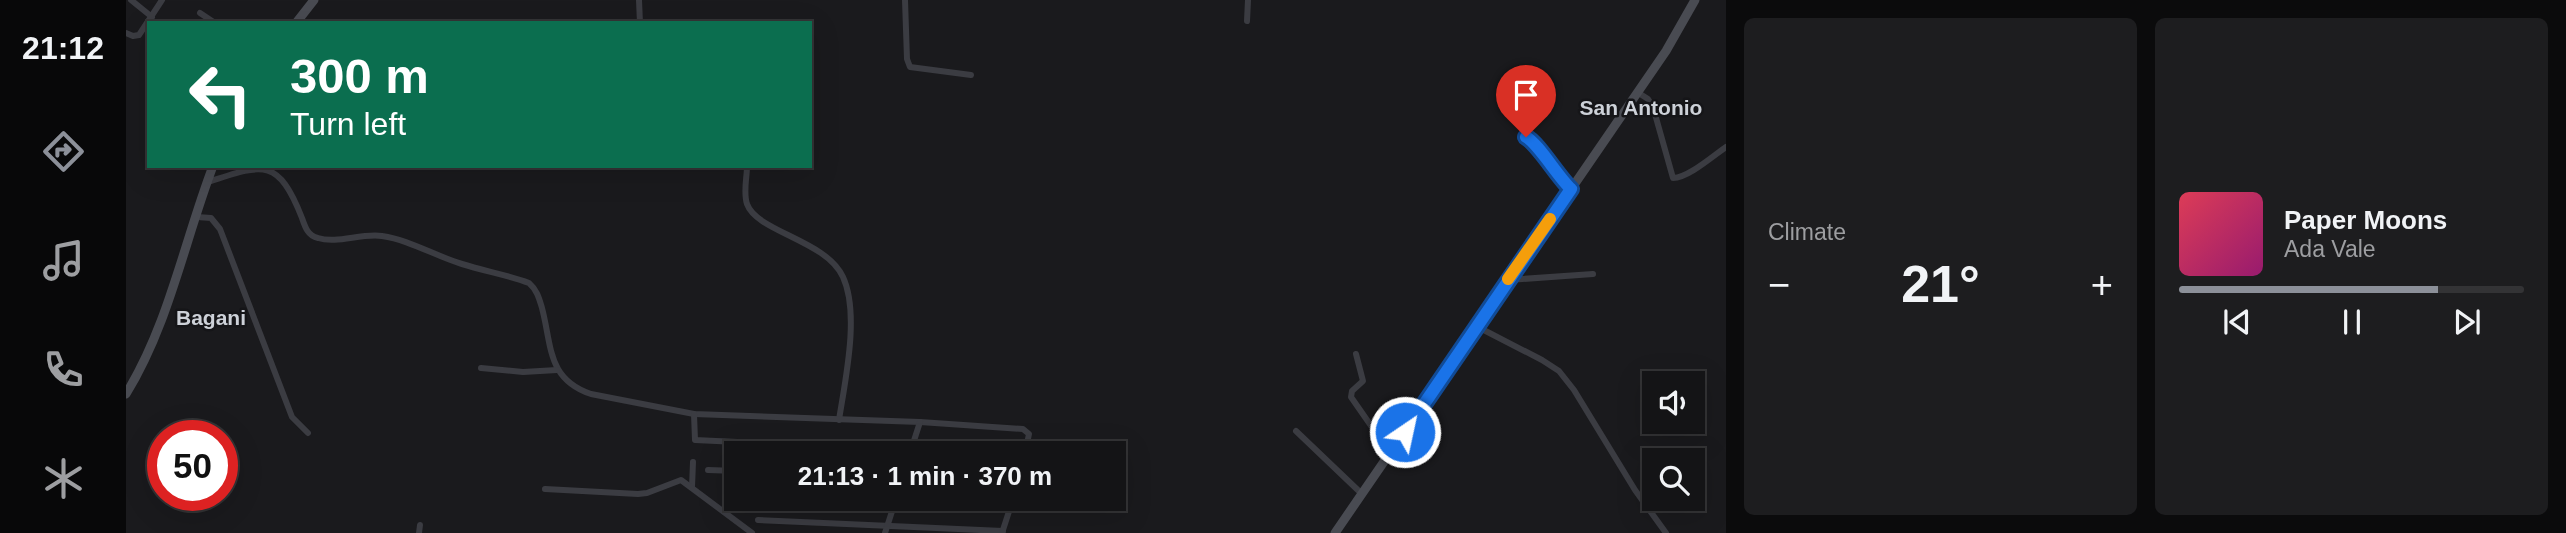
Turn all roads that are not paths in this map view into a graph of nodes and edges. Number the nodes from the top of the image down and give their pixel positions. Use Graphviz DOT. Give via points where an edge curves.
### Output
graph roads {
  1 [pos="131,0"];
  2 [pos="162,0"];
  3 [pos="314,0"];
  4 [pos="639,0"];
  5 [pos="905,0"];
  6 [pos="1248,0"];
  7 [pos="1695,0"];
  8 [pos="200,13"];
  9 [pos="152,16"];
  10 [pos="149,21"];
  11 [pos="212,21"];
  12 [pos="298,21"];
  13 [pos="640,21"];
  14 [pos="1247,21"];
  15 [pos="147,23"];
  16 [pos="126,33"];
  17 [pos="971,75"];
  18 [pos="1637,92"];
  19 [pos="1526,137"];
  20 [pos="1726,147"];
  21 [pos="212,168"];
  22 [pos="747,168"];
  23 [pos="207,182"];
  24 [pos="1571,189"];
  25 [pos="197,218"];
  26 [pos="1593,274"];
  27 [pos="1508,280"];
  28 [pos="1476,326"];
  29 [pos="1356,355"];
  30 [pos="481,368"];
  31 [pos="557,370"];
  32 [pos="126,394"];
  33 [pos="694,414"];
  34 [pos="839,420"];
  35 [pos="920,422"];
  36 [pos="1296,432"];
  37 [pos="308,433"];
  38 [pos="914,441"];
  39 [pos="1028,441"];
  40 [pos="724,442"];
  41 [pos="1390,453"];
  42 [pos="693,462"];
  43 [pos="708,470"];
  44 [pos="724,471"];
  45 [pos="692,488"];
  46 [pos="545,489"];
  47 [pos="1362,494"];
  48 [pos="892,511"];
  49 [pos="1009,511"];
  50 [pos="758,520"];
  51 [pos="420,525"];
  52 [pos="886,529"];
  53 [pos="1002,532"];
  54 [pos="419,533"];
  55 [pos="752,533"];
  56 [pos="1335,533"];
  57 [pos="1666,533"];
  1 -- 9 [label="street"];
  2 -- 9 [label="street"];
  3 -- 12 [label="main road"];
  4 -- 13 [label="street"];
  5 -- 17 [label="street" via="910,67"];
  6 -- 14 [label="street"];
  7 -- 18 [label="main road"];
  8 -- 11 [label="street"];
  9 -- 10 [label="street"];
  15 -- 16 [label="street" via="139,35"];
  18 -- 20 [label="street" via="1653,107 1673,178 1679,179"];
  18 -- 24 [label="main road"];
  19 -- 24 [label="street"];
  21 -- 23 [label="main road"];
  22 -- 34 [label="street" via="746,203 751,211 812,247 844,278 850,312"];
  23 -- 25 [label="main road"];
  23 -- 31 [label="street" via="249,169 267,169 288,190 315,238 393,238 463,265 529,283 539,299"];
  24 -- 27 [label="main road"];
  25 -- 32 [label="main road" via="158,328"];
  25 -- 37 [label="street" via="211,218 220,229 292,417"];
  26 -- 27 [label="street"];
  27 -- 28 [label="main road"];
  28 -- 41 [label="main road"];
  28 -- 57 [label="street" via="1559,371"];
  29 -- 41 [label="street" via="1363,381 1351,397"];
  30 -- 31 [label="street"];
  31 -- 33 [label="street" via="575,388 591,394"];
  33 -- 34 [label="street"];
  33 -- 40 [label="street" via="695,440"];
  34 -- 35 [label="street"];
  35 -- 38 [label="street"];
  35 -- 39 [label="street" via="1026,430"];
  36 -- 47 [label="street"];
  41 -- 47 [label="main road"];
  42 -- 45 [label="street"];
  43 -- 44 [label="street"];
  45 -- 46 [label="street" via="681,480 638,494"];
  45 -- 55 [label="street"];
  47 -- 56 [label="main road"];
  48 -- 52 [label="street"];
  49 -- 53 [label="street"];
  50 -- 52 [label="street"];
  51 -- 54 [label="street"];
  52 -- 53 [label="street"];
}
